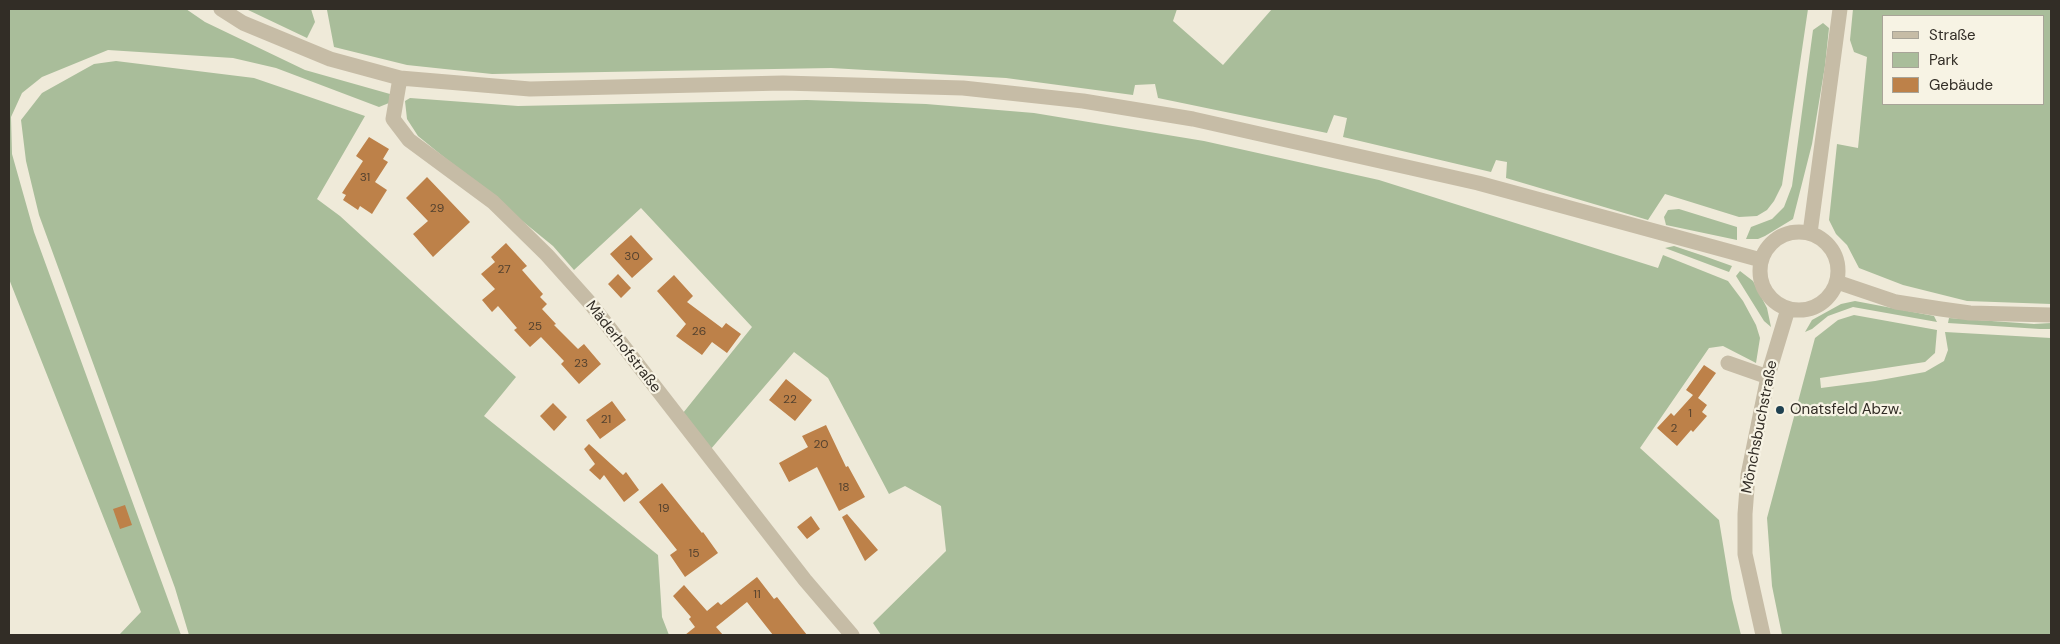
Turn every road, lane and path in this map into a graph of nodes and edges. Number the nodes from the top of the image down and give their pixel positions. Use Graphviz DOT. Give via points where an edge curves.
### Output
graph roads {
  1 [pos="222,9"];
  2 [pos="1840,9"];
  3 [pos="400,78"];
  4 [pos="1810,233"];
  5 [pos="1761,260"];
  6 [pos="1837,282"];
  7 [pos="1788,309"];
  8 [pos="2051,314"];
  9 [pos="1728,363"];
  10 [pos="1768,377"];
  11 [pos="852,635"];
  12 [pos="1762,635"];
  1 -- 3 [label="street" via="243,23 330,59"];
  2 -- 4 [label="street"];
  3 -- 5 [label="street" via="530,89 783,84 963,88 1082,102 1193,119 1478,183"];
  3 -- 11 [label="street, Mäderhofstraße" via="393,119 409,140 493,202 590,303 805,580"];
  4 -- 5 [label="street" via="1786,234 1770,245"];
  4 -- 6 [label="street" via="1830,247 1836,258"];
  5 -- 7 [label="street" via="1760,273 1765,290 1777,304"];
  6 -- 7 [label="street" via="1832,294 1812,309"];
  6 -- 8 [label="street" via="1896,302 1941,309 1970,313"];
  7 -- 10 [label="street, Mönchsbuchstraße"];
  9 -- 10 [label="street"];
  10 -- 12 [label="street, Mönchsbuchstraße" via="1748,474 1745,514 1745,554"];
}
